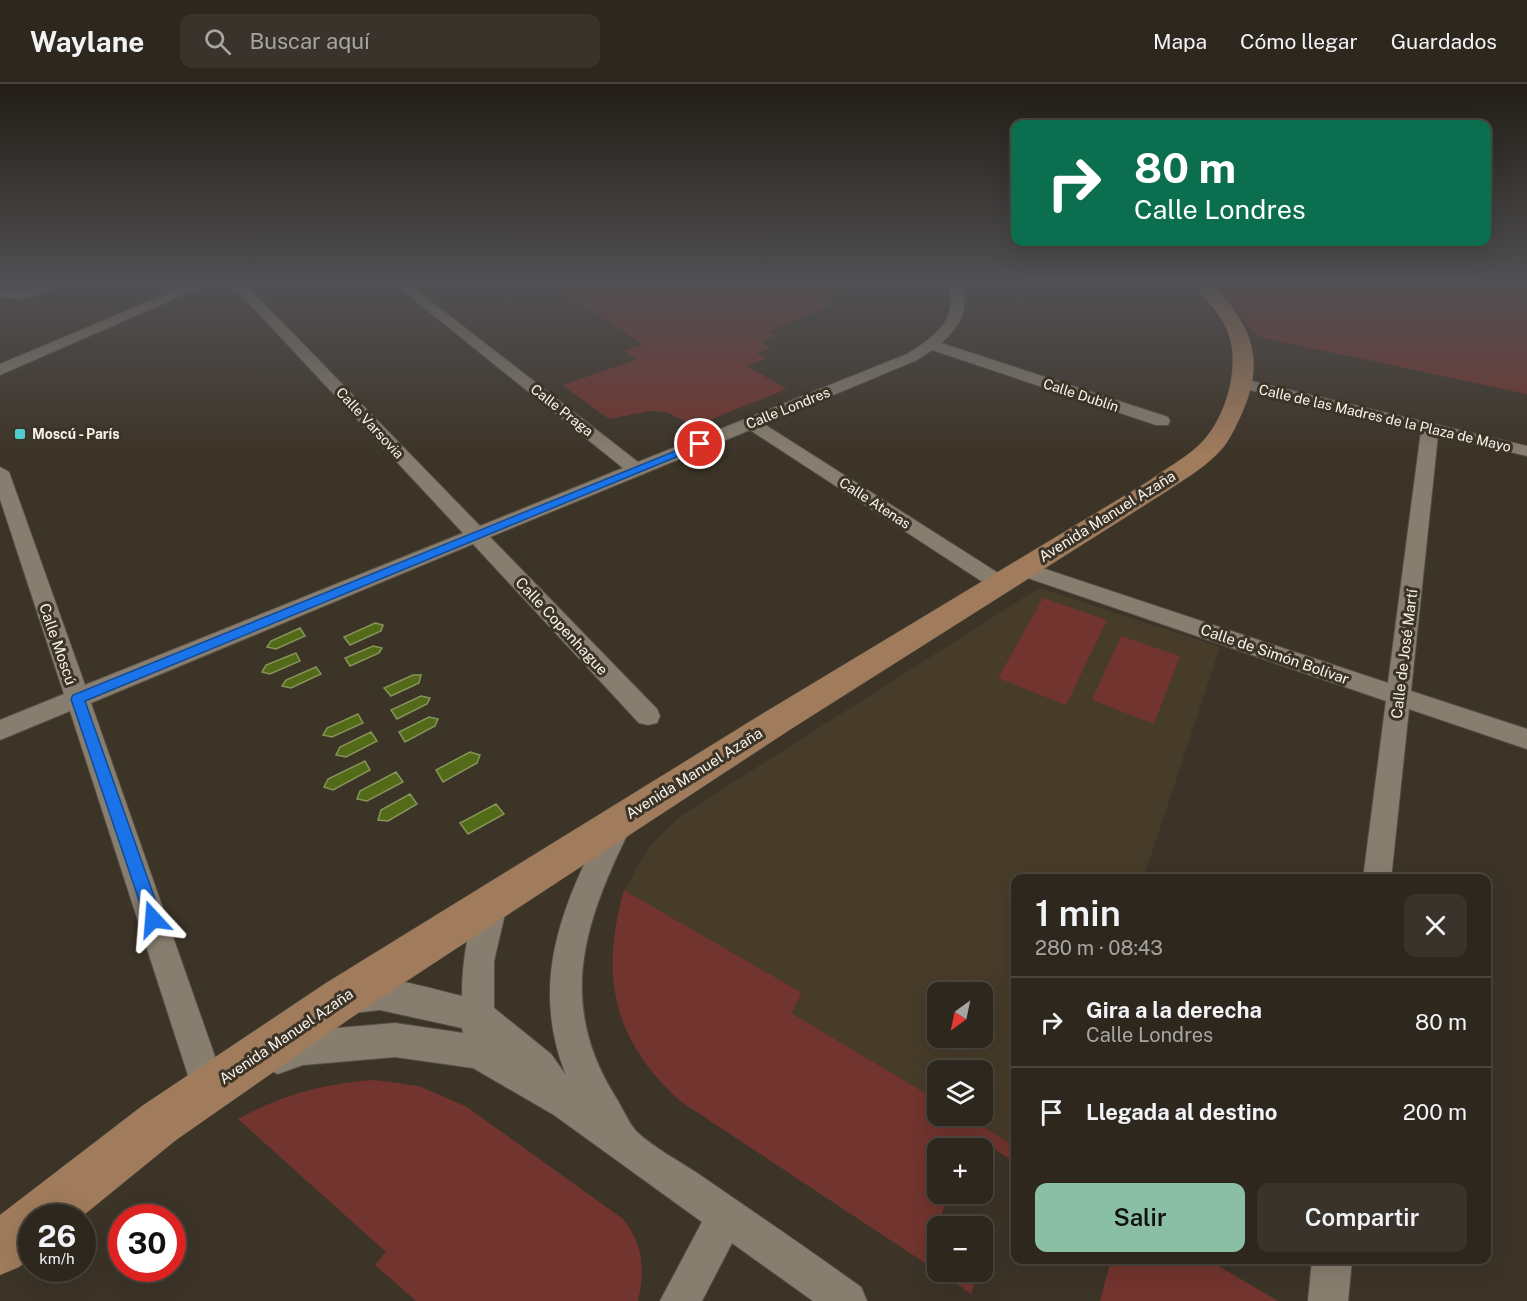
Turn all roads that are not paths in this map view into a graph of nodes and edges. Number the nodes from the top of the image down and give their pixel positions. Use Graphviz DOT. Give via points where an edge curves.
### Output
graph roads {
  1 [pos="66,342"];
  2 [pos="293,342"];
  3 [pos="474,342"];
  4 [pos="935,342"];
  5 [pos="1241,342"];
  6 [pos="931,345"];
  7 [pos="0,370"];
  8 [pos="1243,384"];
  9 [pos="1162,421"];
  10 [pos="751,423"];
  11 [pos="1431,429"];
  12 [pos="1527,451"];
  13 [pos="636,470"];
  14 [pos="0,472"];
  15 [pos="6,510"];
  16 [pos="476,535"];
  17 [pos="1011,576"];
  18 [pos="1399,696"];
  19 [pos="77,699"];
  20 [pos="648,716"];
  21 [pos="0,730"];
  22 [pos="1527,739"];
  23 [pos="621,820"];
  24 [pos="1378,874"];
  25 [pos="493,901"];
  26 [pos="342,998"];
  27 [pos="477,1015"];
  28 [pos="478,1052"];
  29 [pos="208,1088"];
  30 [pos="566,1103"];
  31 [pos="623,1143"];
  32 [pos="56,1204"];
  33 [pos="726,1216"];
  34 [pos="18,1234"];
  35 [pos="0,1248"];
  36 [pos="1332,1264"];
  37 [pos="680,1301"];
  38 [pos="847,1301"];
  39 [pos="1328,1301"];
  1 -- 7 [label="street"];
  2 -- 16 [label="street, Calle Varsovia"];
  3 -- 13 [label="street, Calle Praga"];
  4 -- 6 [label="street, Calle Londres"];
  5 -- 8 [label="street, Avenida Manuel Azaña" via="1246,372"];
  6 -- 9 [label="street, Calle Dublín"];
  6 -- 10 [label="street, Calle Londres" via="912,357"];
  8 -- 11 [label="street, Calle de las Madres de la Plaza de Mayo"];
  8 -- 17 [label="street, Avenida Manuel Azaña" via="1222,429 1207,450 1158,486"];
  10 -- 13 [label="street, Calle Londres"];
  10 -- 17 [label="street, Calle Atenas"];
  11 -- 12 [label="street, Calle de las Madres de la Plaza de Mayo"];
  11 -- 18 [label="street, Calle de José Martí"];
  13 -- 16 [label="street, Calle Londres"];
  14 -- 15 [label="street, Calle Moscú"];
  15 -- 19 [label="street, Calle Moscú"];
  16 -- 19 [label="street, Calle Londres"];
  16 -- 20 [label="street, Calle Copenhague"];
  17 -- 18 [label="street, Calle de Simón Bolívar"];
  17 -- 23 [label="street, Avenida Manuel Azaña"];
  18 -- 22 [label="street, Calle de Simón Bolívar"];
  18 -- 24 [label="street, Calle de José Martí"];
  19 -- 21 [label="street, Calle Londres"];
  19 -- 29 [label="street, Calle Moscú"];
  23 -- 25 [label="street, Avenida Manuel Azaña"];
  23 -- 31 [label="street" via="587,886 568,940 564,977 567,1014 578,1062"];
  25 -- 26 [label="street, Avenida Manuel Azaña"];
  25 -- 27 [label="street" via="478,961"];
  26 -- 27 [label="street" via="380,994"];
  26 -- 29 [label="street, Avenida Manuel Azaña"];
  27 -- 28 [label="street"];
  27 -- 30 [label="street" via="538,1066"];
  28 -- 29 [label="street" via="395,1040 303,1048"];
  28 -- 30 [label="street"];
  29 -- 32 [label="street, Avenida Manuel Azaña"];
  30 -- 31 [label="street"];
  31 -- 33 [label="street"];
  33 -- 37 [label="street"];
  33 -- 38 [label="street"];
  34 -- 35 [label="street"];
  36 -- 39 [label="street"];
}
